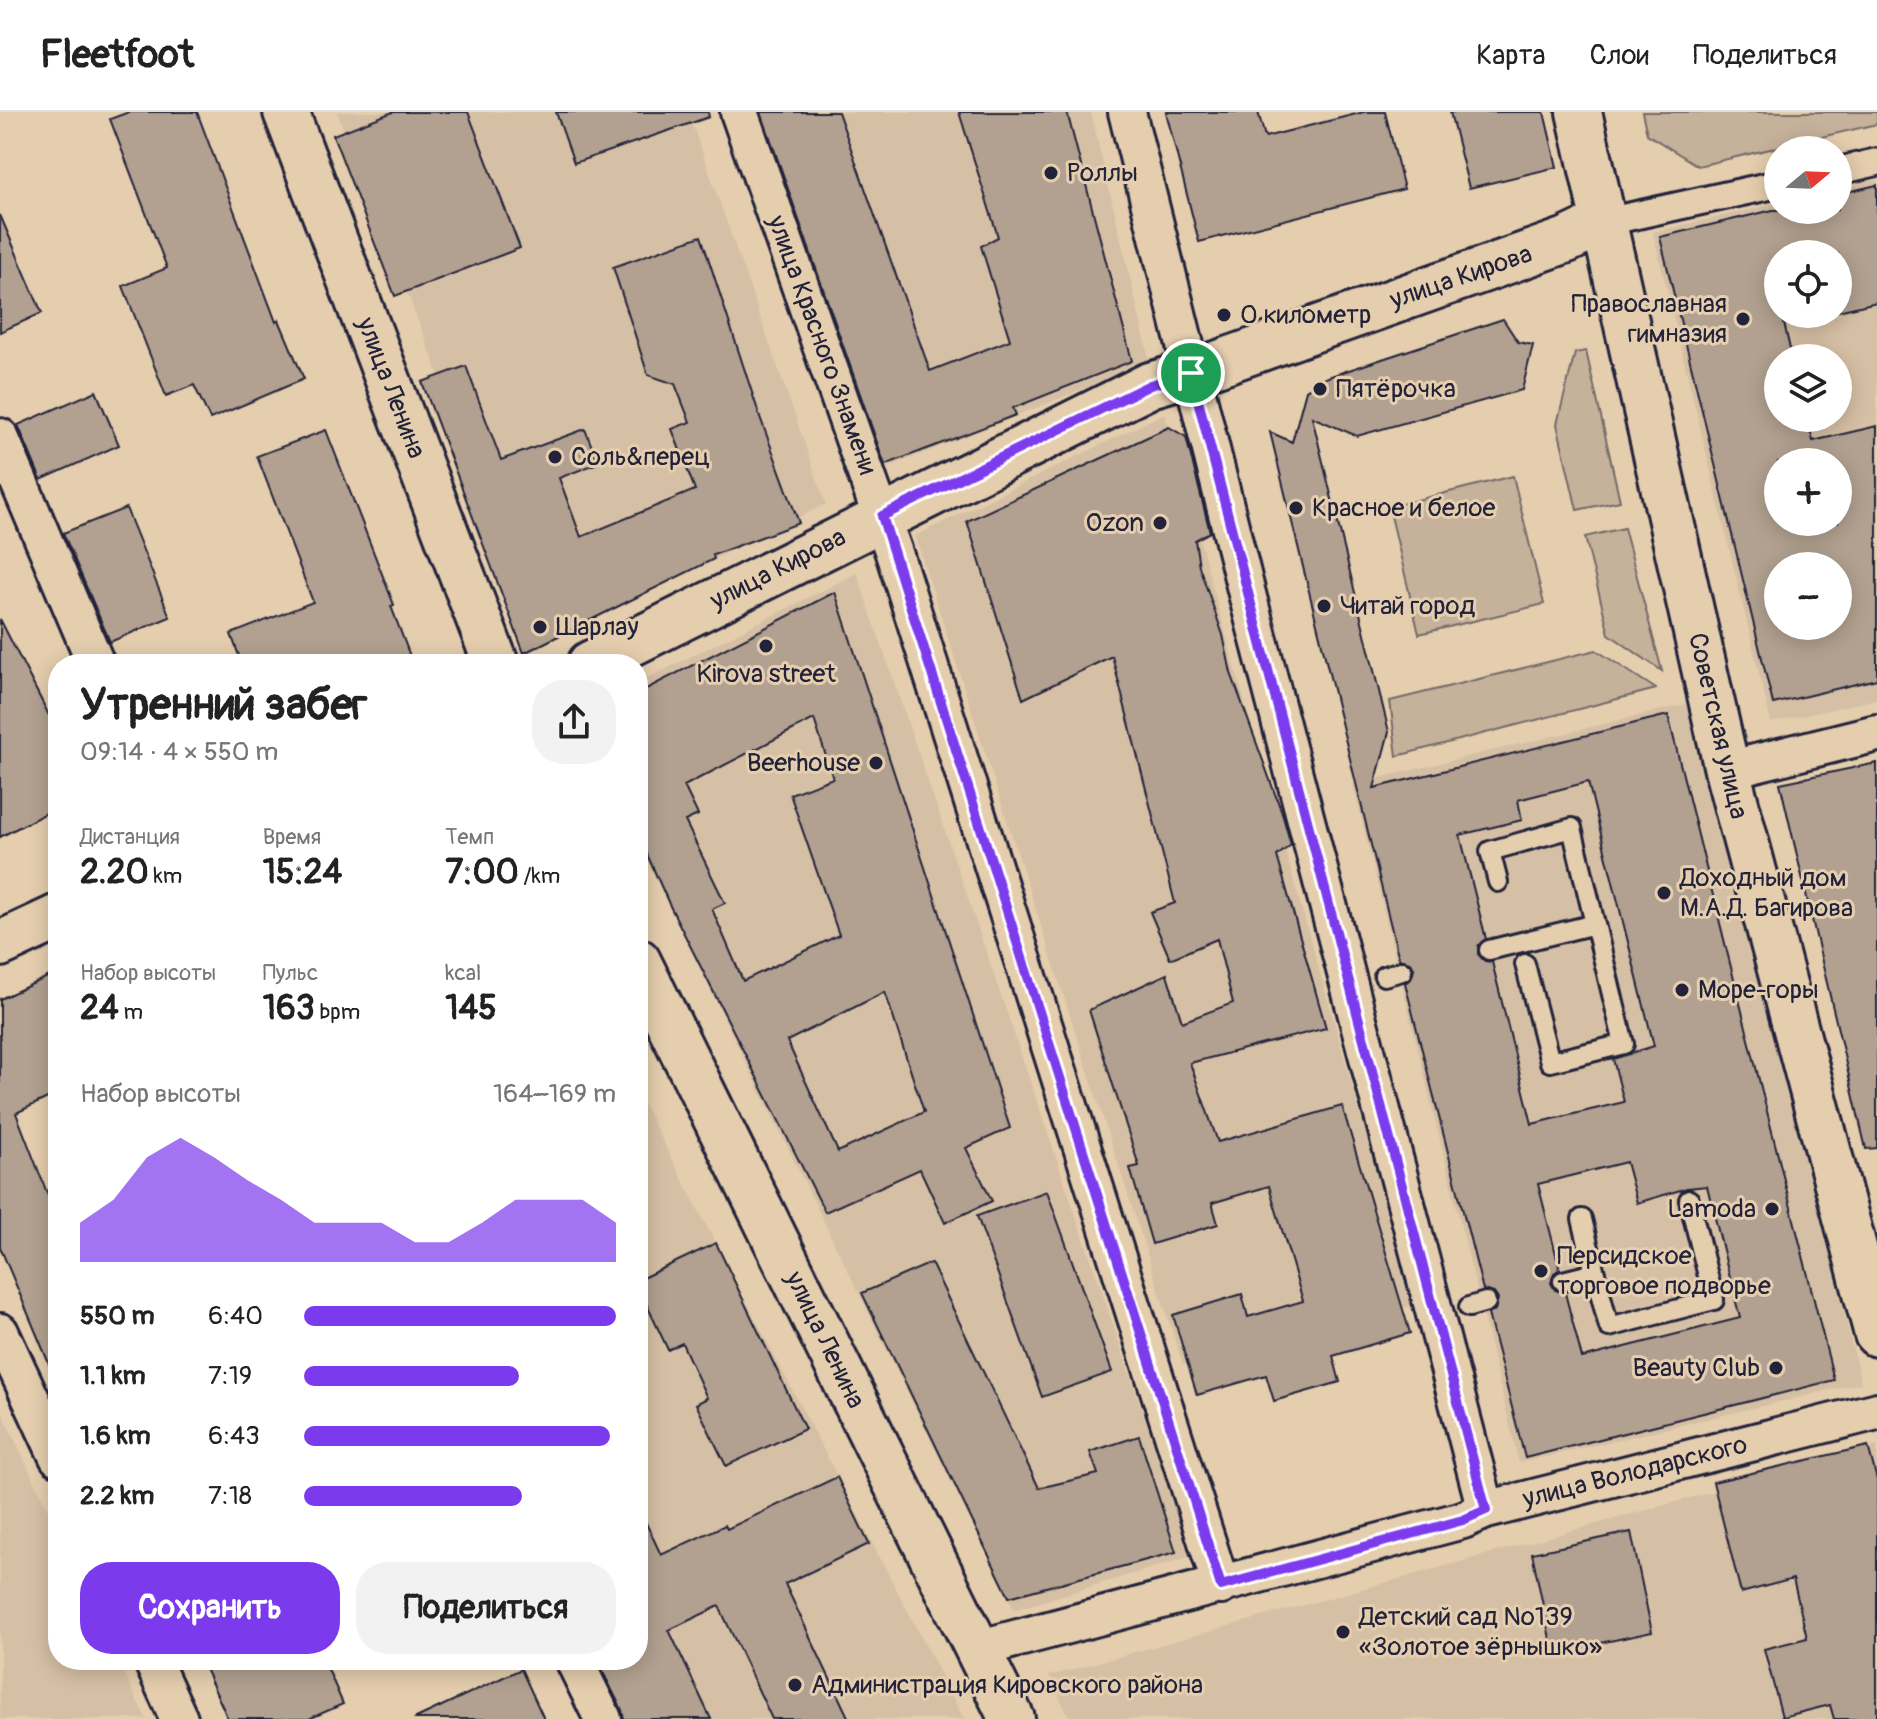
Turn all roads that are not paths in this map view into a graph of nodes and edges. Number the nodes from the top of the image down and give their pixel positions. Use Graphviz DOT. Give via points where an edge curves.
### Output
graph roads {
  1 [pos="286,112"];
  2 [pos="739,112"];
  3 [pos="1127,112"];
  4 [pos="1579,112"];
  5 [pos="1877,162"];
  6 [pos="1852,168"];
  7 [pos="1764,187"];
  8 [pos="1605,222"];
  9 [pos="1191,373"];
  10 [pos="0,437"];
  11 [pos="882,516"];
  12 [pos="92,654"];
  13 [pos="492,654"];
  14 [pos="610,654"];
  15 [pos="1877,733"];
  16 [pos="1727,770"];
  17 [pos="1498,882"];
  18 [pos="48,922"];
  19 [pos="1595,924"];
  20 [pos="0,944"];
  21 [pos="1489,950"];
  22 [pos="1525,964"];
  23 [pos="648,981"];
  24 [pos="1689,1200"];
  25 [pos="1582,1219"];
  26 [pos="1595,1273"];
  27 [pos="1563,1281"];
  28 [pos="0,1332"];
  29 [pos="1877,1334"];
  30 [pos="1877,1411"];
  31 [pos="48,1435"];
  32 [pos="1486,1510"];
  33 [pos="1221,1586"];
  34 [pos="977,1649"];
  35 [pos="157,1670"];
  36 [pos="579,1670"];
  37 [pos="179,1719"];
  38 [pos="603,1719"];
  39 [pos="1012,1719"];
  1 -- 13 [label="street, улица Ленина"];
  2 -- 11 [label="street, улица Красного Знамени"];
  3 -- 9 [label="street"];
  4 -- 8 [label="street, Советская улица"];
  5 -- 6 [label="street"];
  7 -- 8 [label="street, улица Кирова"];
  8 -- 9 [label="street, улица Кирова"];
  8 -- 16 [label="street, Советская улица"];
  9 -- 11 [label="street, улица Кирова" via="1150,385"];
  9 -- 32 [label="street"];
  10 -- 12 [label="street"];
  11 -- 14 [label="street, улица Кирова"];
  11 -- 33 [label="street, улица Красного Знамени"];
  15 -- 16 [label="street"];
  16 -- 29 [label="street, Советская улица"];
  17 -- 19 [label="lane" via="1490,851 1572,828"];
  18 -- 20 [label="street"];
  19 -- 21 [label="lane"];
  19 -- 22 [label="lane" via="1624,1044 1550,1062"];
  23 -- 34 [label="street, улица Ленина"];
  24 -- 26 [label="lane" via="1714,1300 1609,1327"];
  25 -- 26 [label="lane"];
  26 -- 27 [label="lane"];
  28 -- 31 [label="street"];
  30 -- 32 [label="street, улица Володарского"];
  32 -- 33 [label="street, улица Володарского"];
  33 -- 34 [label="street, улица Володарского"];
  34 -- 39 [label="street, улица Ленина"];
  35 -- 37 [label="street"];
  36 -- 38 [label="street"];
}
